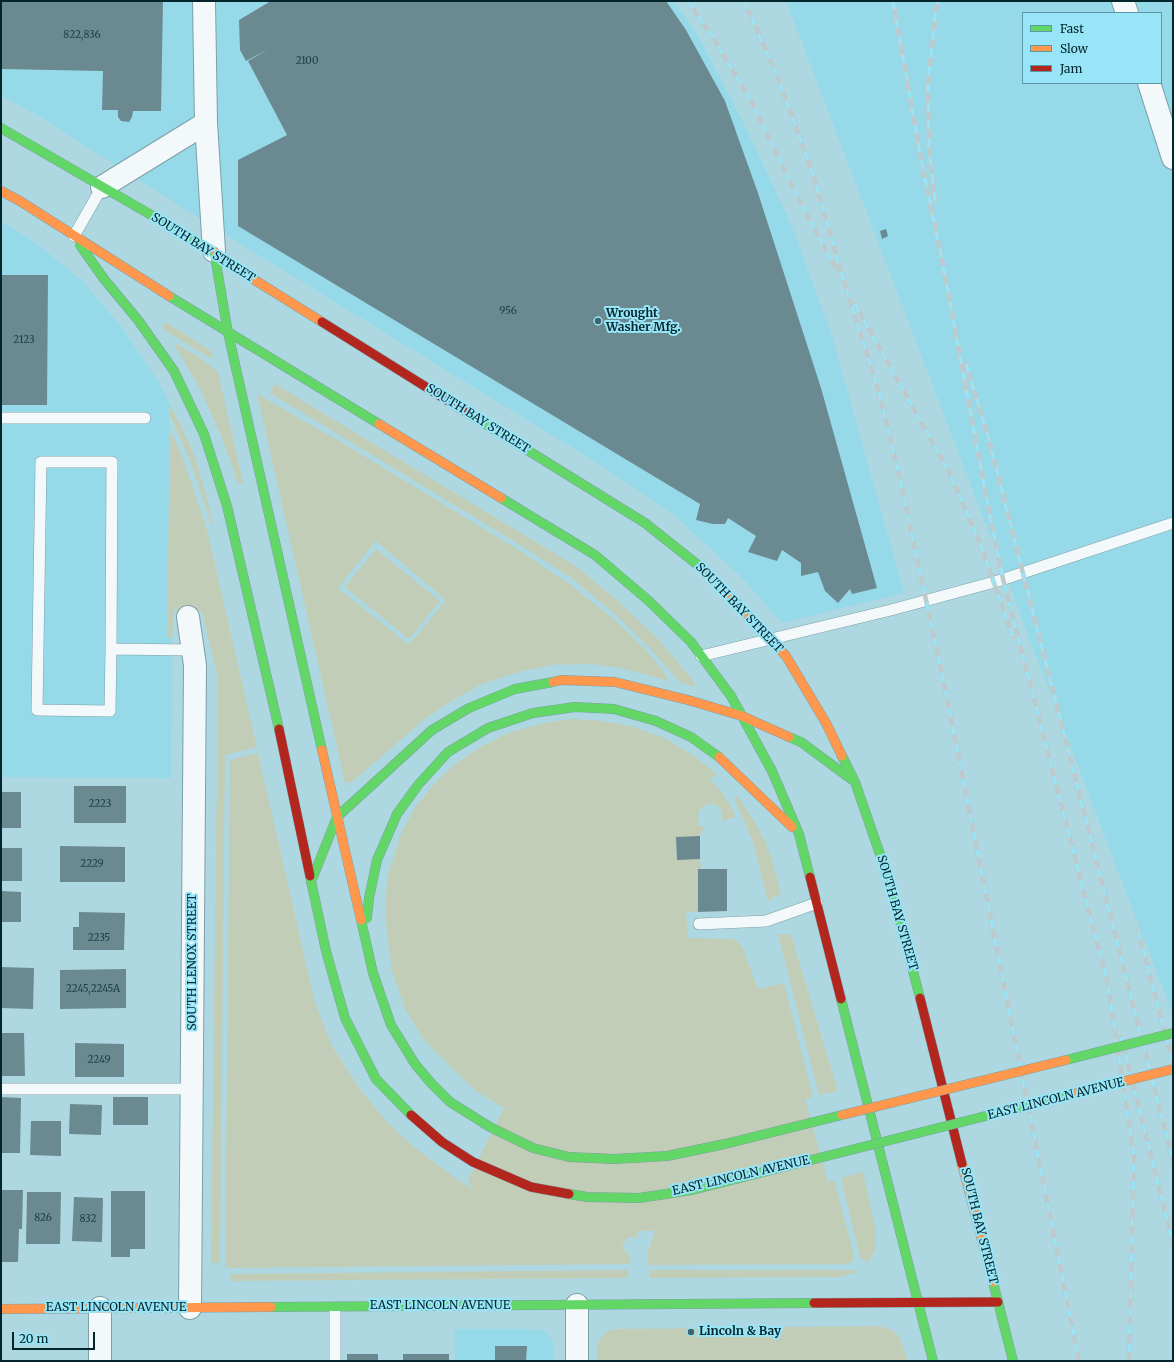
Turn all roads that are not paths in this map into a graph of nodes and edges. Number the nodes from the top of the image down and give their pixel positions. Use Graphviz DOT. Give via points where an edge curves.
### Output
graph roads {
  1 [pos="204,1"];
  2 [pos="1123,1"];
  3 [pos="1127,12"];
  4 [pos="1149,84"];
  5 [pos="206,123"];
  6 [pos="1,128"];
  7 [pos="1173,158"];
  8 [pos="102,187"];
  9 [pos="1,191"];
  10 [pos="74,236"];
  11 [pos="214,251"];
  12 [pos="228,333"];
  13 [pos="1,418"];
  14 [pos="145,418"];
  15 [pos="1173,523"];
  16 [pos="188,617"];
  17 [pos="771,639"];
  18 [pos="111,649"];
  19 [pos="193,650"];
  20 [pos="701,656"];
  21 [pos="742,716"];
  22 [pos="855,782"];
  23 [pos="337,817"];
  24 [pos="800,834"];
  25 [pos="311,882"];
  26 [pos="817,903"];
  27 [pos="699,924"];
  28 [pos="366,939"];
  29 [pos="1173,1033"];
  30 [pos="1173,1069"];
  31 [pos="1,1089"];
  32 [pos="192,1089"];
  33 [pos="998,1302"];
  34 [pos="917,1303"];
  35 [pos="577,1305"];
  36 [pos="335,1307"];
  37 [pos="100,1308"];
  38 [pos="190,1308"];
  39 [pos="1,1309"];
  40 [pos="100,1361"];
  41 [pos="335,1361"];
  42 [pos="577,1361"];
  43 [pos="933,1361"];
  44 [pos="1013,1361"];
  1 -- 5 [label="street"];
  2 -- 3 [label="street"];
  4 -- 7 [label="street"];
  5 -- 8 [label="street"];
  5 -- 11 [label="street"];
  6 -- 8 [label="main road, SOUTH BAY STREET"];
  8 -- 10 [label="lane"];
  8 -- 11 [label="main road, SOUTH BAY STREET"];
  9 -- 10 [label="main road"];
  10 -- 12 [label="main road"];
  10 -- 25 [label="main road, EAST LINCOLN AVENUE" via="174,371 204,434 227,506 269,684"];
  11 -- 12 [label="main road"];
  11 -- 17 [label="main road, SOUTH BAY STREET" via="237,269 645,523 706,571"];
  12 -- 20 [label="main road" via="594,555 649,601 691,642"];
  12 -- 23 [label="main road"];
  13 -- 14 [label="lane"];
  15 -- 17 [label="lane" via="998,581"];
  16 -- 19 [label="street, SOUTH LENOX STREET"];
  17 -- 20 [label="lane"];
  17 -- 22 [label="main road, SOUTH BAY STREET" via="786,656 826,723"];
  18 -- 18 [label="lane" via="112,462 41,462 37,710 110,711"];
  18 -- 19 [label="lane"];
  19 -- 32 [label="street, SOUTH LENOX STREET" via="195,672"];
  20 -- 21 [label="main road" via="731,696"];
  21 -- 22 [label="main road" via="801,742"];
  21 -- 23 [label="main road" via="615,682 561,680 515,689 469,708 432,730"];
  21 -- 24 [label="main road" via="772,771"];
  22 -- 33 [label="main road, SOUTH BAY STREET" via="891,886"];
  23 -- 25 [label="main road"];
  23 -- 28 [label="main road"];
  24 -- 26 [label="main road"];
  24 -- 28 [label="main road" via="723,760 691,737 656,721 614,709 575,707 533,713 488,728 448,752 397,814 377,860 369,898"];
  25 -- 30 [label="main road, EAST LINCOLN AVENUE, bridge" via="326,951 345,1018 376,1079 442,1142 473,1162 530,1186 587,1197 639,1198 692,1190"];
  26 -- 27 [label="lane" via="766,921"];
  26 -- 34 [label="main road"];
  28 -- 29 [label="main road, bridge" via="373,973 391,1025 415,1064 431,1083 450,1102 490,1127 533,1148 569,1157 622,1159 666,1156 725,1144"];
  31 -- 32 [label="lane"];
  32 -- 38 [label="street, SOUTH LENOX STREET"];
  33 -- 34 [label="main road, EAST LINCOLN AVENUE"];
  33 -- 44 [label="main road, SOUTH BAY STREET"];
  34 -- 35 [label="main road, EAST LINCOLN AVENUE"];
  34 -- 43 [label="main road"];
  35 -- 36 [label="main road, EAST LINCOLN AVENUE"];
  35 -- 42 [label="street"];
  36 -- 38 [label="main road, EAST LINCOLN AVENUE"];
  36 -- 41 [label="lane"];
  37 -- 38 [label="main road, EAST LINCOLN AVENUE"];
  37 -- 39 [label="main road, EAST LINCOLN AVENUE"];
  37 -- 40 [label="street"];
}
